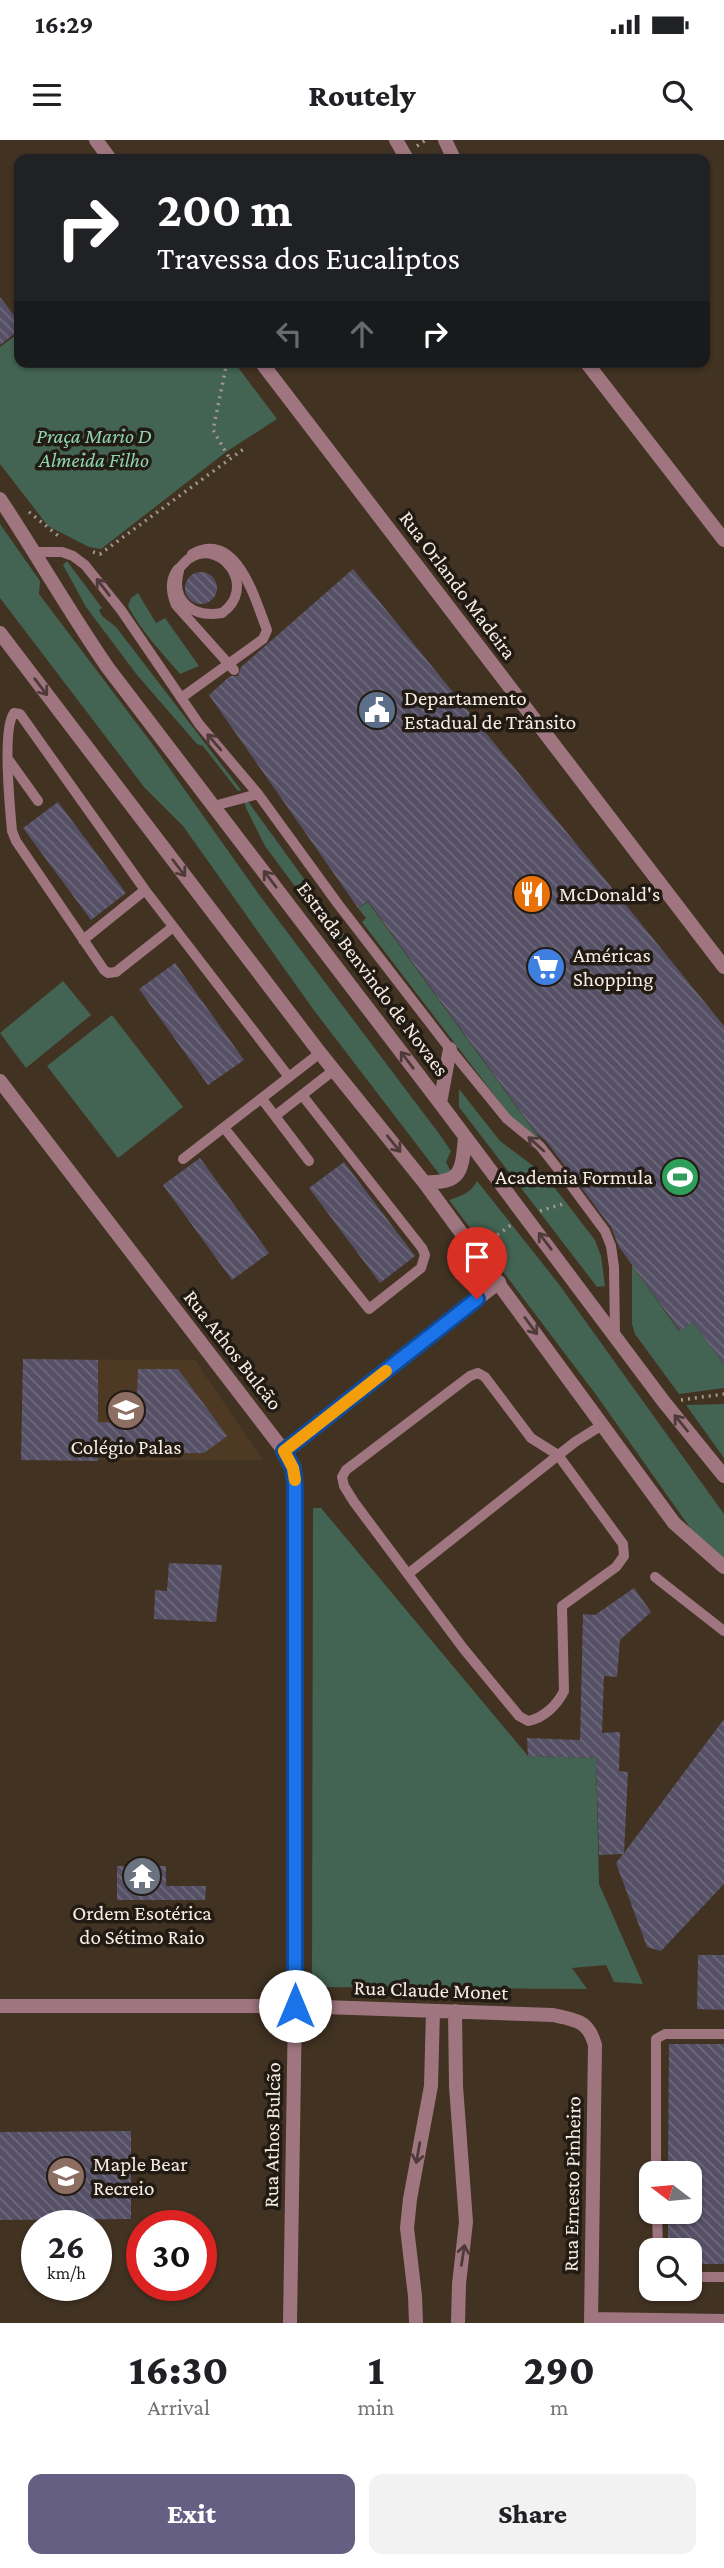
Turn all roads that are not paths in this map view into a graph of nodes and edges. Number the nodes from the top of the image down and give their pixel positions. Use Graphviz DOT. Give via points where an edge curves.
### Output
graph roads {
  1 [pos="266,368"];
  2 [pos="591,368"];
  3 [pos="0,499"];
  4 [pos="724,540"];
  5 [pos="35,552"];
  6 [pos="180,568"];
  7 [pos="0,633"];
  8 [pos="234,670"];
  9 [pos="181,698"];
  10 [pos="8,758"];
  11 [pos="258,794"];
  12 [pos="38,801"];
  13 [pos="214,806"];
  14 [pos="145,890"];
  15 [pos="173,927"];
  16 [pos="83,940"];
  17 [pos="724,967"];
  18 [pos="450,1049"];
  19 [pos="320,1053"];
  20 [pos="334,1070"];
  21 [pos="289,1077"];
  22 [pos="0,1081"];
  23 [pos="302,1095"];
  24 [pos="262,1099"];
  25 [pos="440,1103"];
  26 [pos="275,1116"];
  27 [pos="225,1129"];
  28 [pos="465,1137"];
  29 [pos="183,1159"];
  30 [pos="310,1161"];
  31 [pos="424,1182"];
  32 [pos="499,1282"];
  33 [pos="615,1334"];
  34 [pos="602,1424"];
  35 [pos="284,1451"];
  36 [pos="558,1455"];
  37 [pos="724,1476"];
  38 [pos="724,1567"];
  39 [pos="408,1574"];
  40 [pos="655,1577"];
  41 [pos="724,1631"];
  42 [pos="295,2006"];
  43 [pos="0,2007"];
  44 [pos="433,2011"];
  45 [pos="455,2011"];
  46 [pos="724,2034"];
  47 [pos="595,2045"];
  48 [pos="431,2086"];
  49 [pos="456,2086"];
  50 [pos="656,2161"];
  51 [pos="702,2277"];
  52 [pos="724,2277"];
  53 [pos="592,2321"];
  54 [pos="724,2321"];
  55 [pos="290,2323"];
  56 [pos="415,2323"];
  57 [pos="458,2323"];
  1 -- 17 [label="street, Rua Orlando Madeira"];
  2 -- 4 [label="street"];
  3 -- 5 [label="street, Estrada Benvindo de Novaes"];
  9 -- 5 [label="lane, one-way" via="85,565 62,552"];
  5 -- 13 [label="street, Estrada Benvindo de Novaes" via="108,668"];
  6 -- 6 [label="lane, bridge" via="200,554 221,558 236,575 237,596 231,607 209,615 189,608 177,589"];
  6 -- 8 [label="lane, bridge" via="172,584 176,605"];
  6 -- 9 [label="lane, bridge" via="195,552 216,549 235,560 266,635"];
  7 -- 19 [label="street, one-way"];
  11 -- 9 [label="lane, one-way"];
  10 -- 12 [label="lane"];
  10 -- 14 [label="lane" via="10,719 18,713"];
  10 -- 16 [label="lane" via="16,841"];
  11 -- 13 [label="lane"];
  11 -- 18 [label="lane"];
  25 -- 13 [label="street, Estrada Benvindo de Novaes, one-way"];
  14 -- 15 [label="lane"];
  14 -- 16 [label="lane"];
  15 -- 16 [label="lane" via="112,974"];
  15 -- 21 [label="lane"];
  18 -- 25 [label="street"];
  33 -- 18 [label="lane, one-way" via="614,1267 605,1231 540,1146 507,1119"];
  19 -- 20 [label="street"];
  19 -- 21 [label="lane"];
  20 -- 23 [label="lane"];
  20 -- 31 [label="street, one-way"];
  21 -- 24 [label="lane"];
  22 -- 35 [label="street, Rua Athos Bulcão"];
  23 -- 26 [label="lane"];
  23 -- 27 [label="lane" via="425,1255 421,1268 369,1309"];
  24 -- 26 [label="lane"];
  24 -- 27 [label="lane"];
  25 -- 28 [label="street, Estrada Benvindo de Novaes"];
  26 -- 30 [label="lane"];
  27 -- 29 [label="lane"];
  28 -- 31 [label="street" via="463,1160 453,1179"];
  33 -- 28 [label="street, Estrada Benvindo de Novaes, one-way"];
  31 -- 32 [label="street"];
  32 -- 34 [label="street, one-way"];
  32 -- 35 [label="street"];
  37 -- 33 [label="street, Estrada Benvindo de Novaes, one-way"];
  34 -- 36 [label="lane"];
  34 -- 38 [label="street" via="674,1523"];
  35 -- 42 [label="street, Rua Athos Bulcão" via="295,1485"];
  36 -- 39 [label="lane"];
  36 -- 39 [label="lane" via="531,1438 478,1373 346,1470 344,1486"];
  36 -- 39 [label="lane" via="623,1544 624,1556 616,1567 562,1606 564,1691 538,1719 528,1721 519,1716"];
  40 -- 41 [label="lane"];
  42 -- 43 [label="street, Rua Claude Monet"];
  42 -- 44 [label="street, Rua Claude Monet"];
  42 -- 55 [label="street, Rua Athos Bulcão"];
  44 -- 45 [label="street, Rua Claude Monet"];
  44 -- 48 [label="street"];
  45 -- 47 [label="street, Rua Claude Monet" via="571,2019 583,2023"];
  45 -- 49 [label="street"];
  46 -- 50 [label="lane" via="665,2034 656,2039"];
  47 -- 53 [label="street, Rua Ernesto Pinheiro"];
  48 -- 49 [label="street"];
  48 -- 56 [label="street, one-way" via="407,2228"];
  57 -- 49 [label="street, one-way" via="466,2222"];
  51 -- 52 [label="lane"];
  53 -- 54 [label="street"];
}
